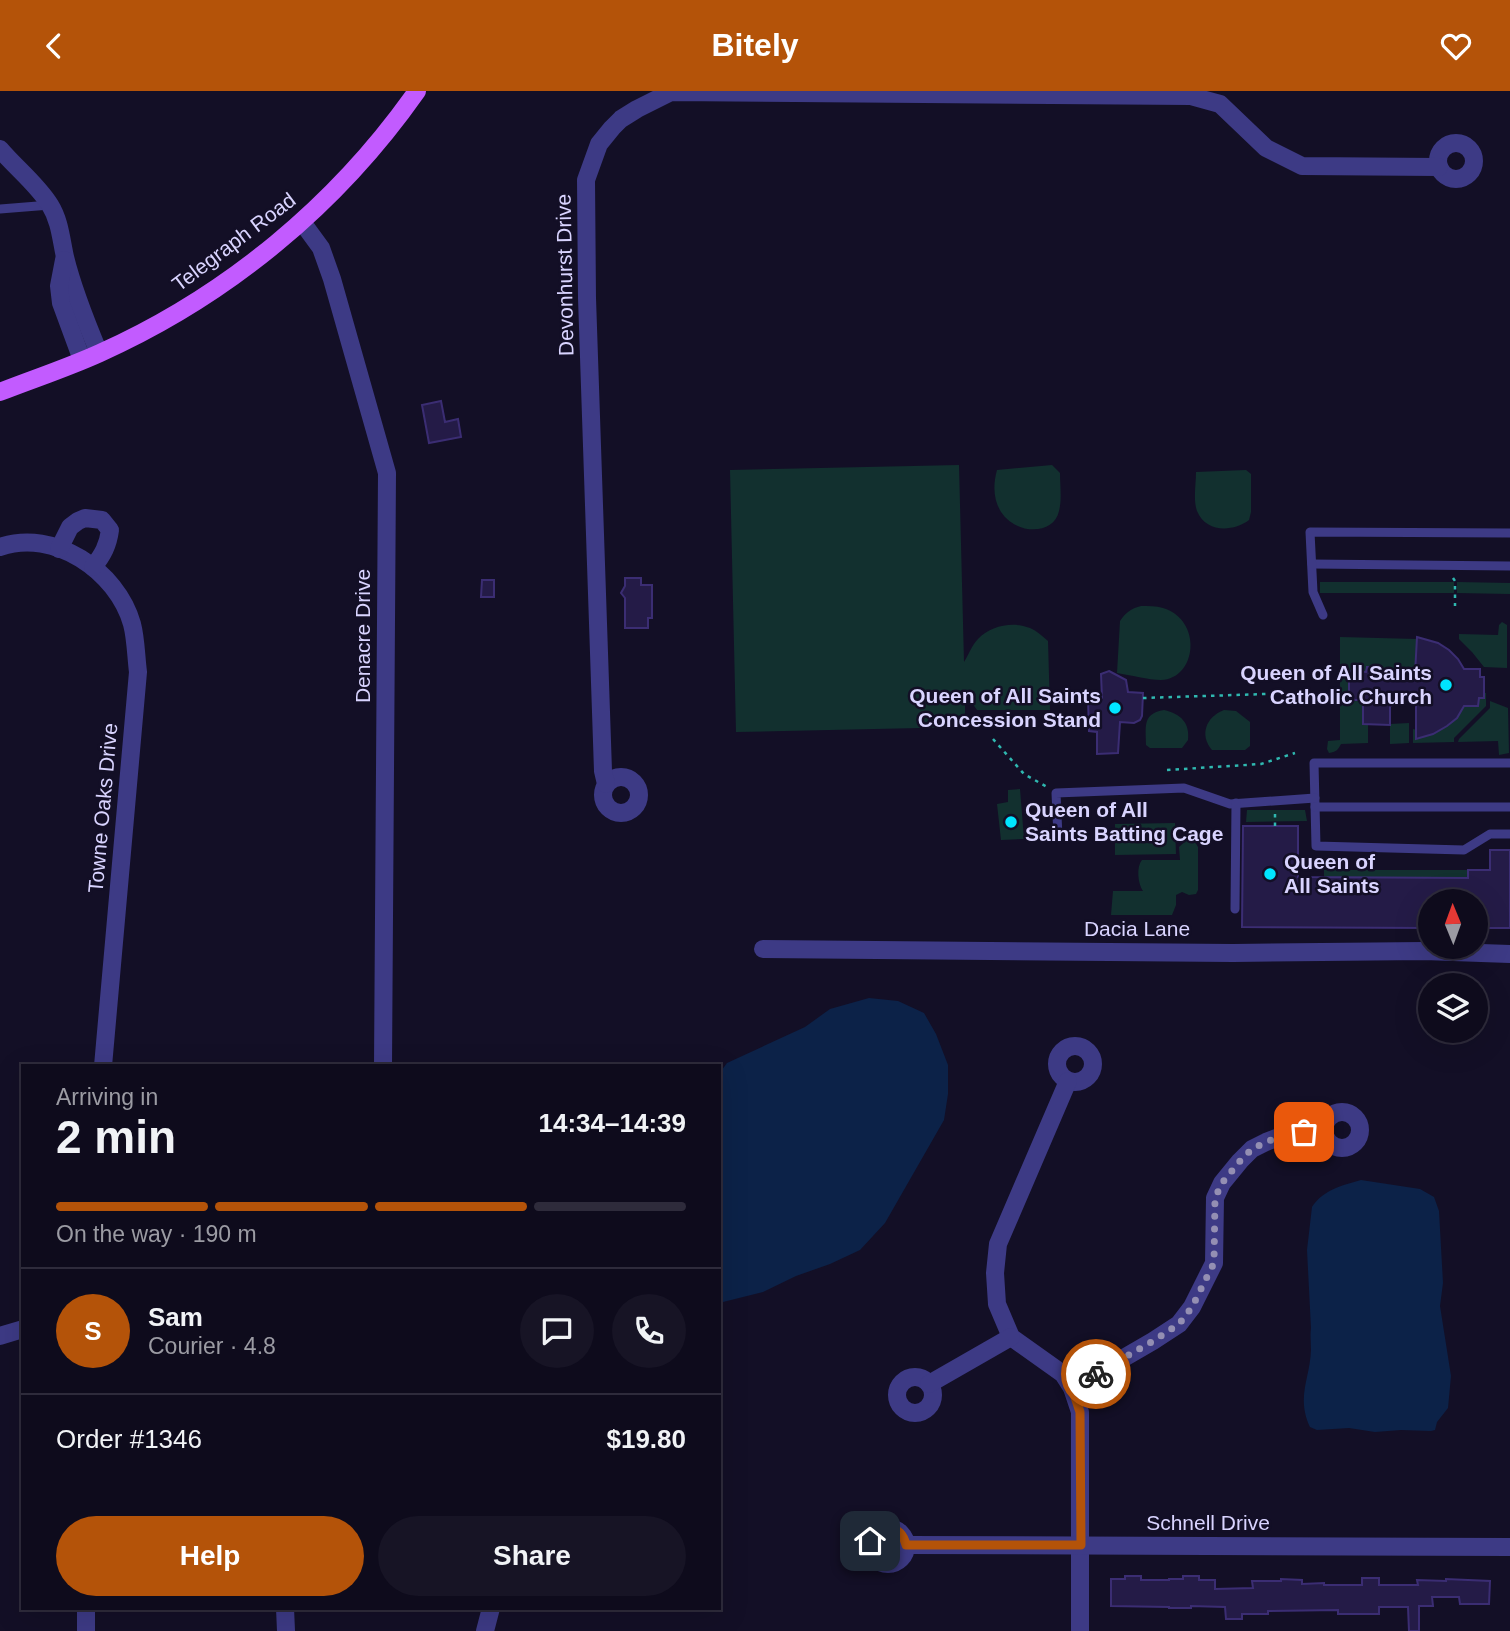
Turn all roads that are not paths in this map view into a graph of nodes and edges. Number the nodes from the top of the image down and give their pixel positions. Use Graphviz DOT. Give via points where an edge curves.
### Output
graph roads {
  1 [pos="417,91"];
  2 [pos="671,91"];
  3 [pos="1176,93"];
  4 [pos="1221,98"];
  5 [pos="0,149"];
  6 [pos="1439,167"];
  7 [pos="50,205"];
  8 [pos="0,209"];
  9 [pos="302,222"];
  10 [pos="91,357"];
  11 [pos="0,392"];
  12 [pos="1510,533"];
  13 [pos="0,547"];
  14 [pos="59,549"];
  15 [pos="1312,564"];
  16 [pos="1510,566"];
  17 [pos="93,567"];
  18 [pos="1323,615"];
  19 [pos="1510,763"];
  20 [pos="606,784"];
  21 [pos="1315,802"];
  22 [pos="1236,803"];
  23 [pos="1510,807"];
  24 [pos="1510,834"];
  25 [pos="1058,837"];
  26 [pos="1236,909"];
  27 [pos="763,949"];
  28 [pos="1510,954"];
  29 [pos="103,1064"];
  30 [pos="383,1064"];
  31 [pos="1068,1081"];
  32 [pos="1324,1132"];
  33 [pos="21,1330"];
  34 [pos="0,1336"];
  35 [pos="1011,1337"];
  36 [pos="929,1384"];
  37 [pos="1072,1388"];
  38 [pos="906,1545"];
  39 [pos="1081,1545"];
  40 [pos="1510,1547"];
  41 [pos="86,1610"];
  42 [pos="285,1610"];
  43 [pos="490,1610"];
  44 [pos="86,1631"];
  45 [pos="286,1631"];
  46 [pos="485,1631"];
  47 [pos="1080,1631"];
  1 -- 9 [label="main road, Telegraph Road" via="362,162"];
  2 -- 3 [label="street, Devonhurst Drive"];
  2 -- 20 [label="street, Devonhurst Drive" via="612,128 598,144 586,180"];
  3 -- 4 [label="street, Devonhurst Drive"];
  4 -- 6 [label="street, Devonhurst Drive" via="1266,148 1302,166"];
  5 -- 7 [label="street"];
  7 -- 8 [label="lane"];
  7 -- 10 [label="street" via="65,256 61,303"];
  9 -- 10 [label="main road, Telegraph Road" via="218,288"];
  9 -- 30 [label="street, Denacre Drive" via="321,248 332,279 387,473"];
  10 -- 11 [label="main road, Telegraph Road"];
  12 -- 15 [label="lane" via="1310,532"];
  13 -- 14 [label="street, Towne Oaks Drive" via="31,542"];
  14 -- 17 [label="street, Towne Oaks Drive"];
  14 -- 17 [label="street" via="78,521 102,520 110,530 108,542"];
  15 -- 16 [label="lane"];
  15 -- 18 [label="lane" via="1313,592"];
  17 -- 29 [label="street, Towne Oaks Drive" via="114,588 132,623 138,672"];
  19 -- 21 [label="lane" via="1314,763"];
  21 -- 22 [label="lane"];
  21 -- 23 [label="lane"];
  21 -- 24 [label="lane" via="1316,846 1464,849 1490,834"];
  22 -- 25 [label="lane" via="1184,788 1056,793"];
  22 -- 26 [label="lane"];
  27 -- 28 [label="street, Dacia Lane"];
  31 -- 35 [label="street" via="998,1244 997,1304"];
  32 -- 37 [label="street" via="1279,1137 1252,1149 1240,1161 1215,1198 1214,1263 1192,1307 1179,1324"];
  33 -- 34 [label="street"];
  35 -- 36 [label="street"];
  35 -- 37 [label="street" via="1063,1374"];
  37 -- 39 [label="street" via="1080,1412"];
  38 -- 39 [label="street, Schnell Drive"];
  39 -- 40 [label="street, Schnell Drive"];
  39 -- 47 [label="street"];
  41 -- 44 [label="street"];
  42 -- 45 [label="street"];
  43 -- 46 [label="street"];
}
